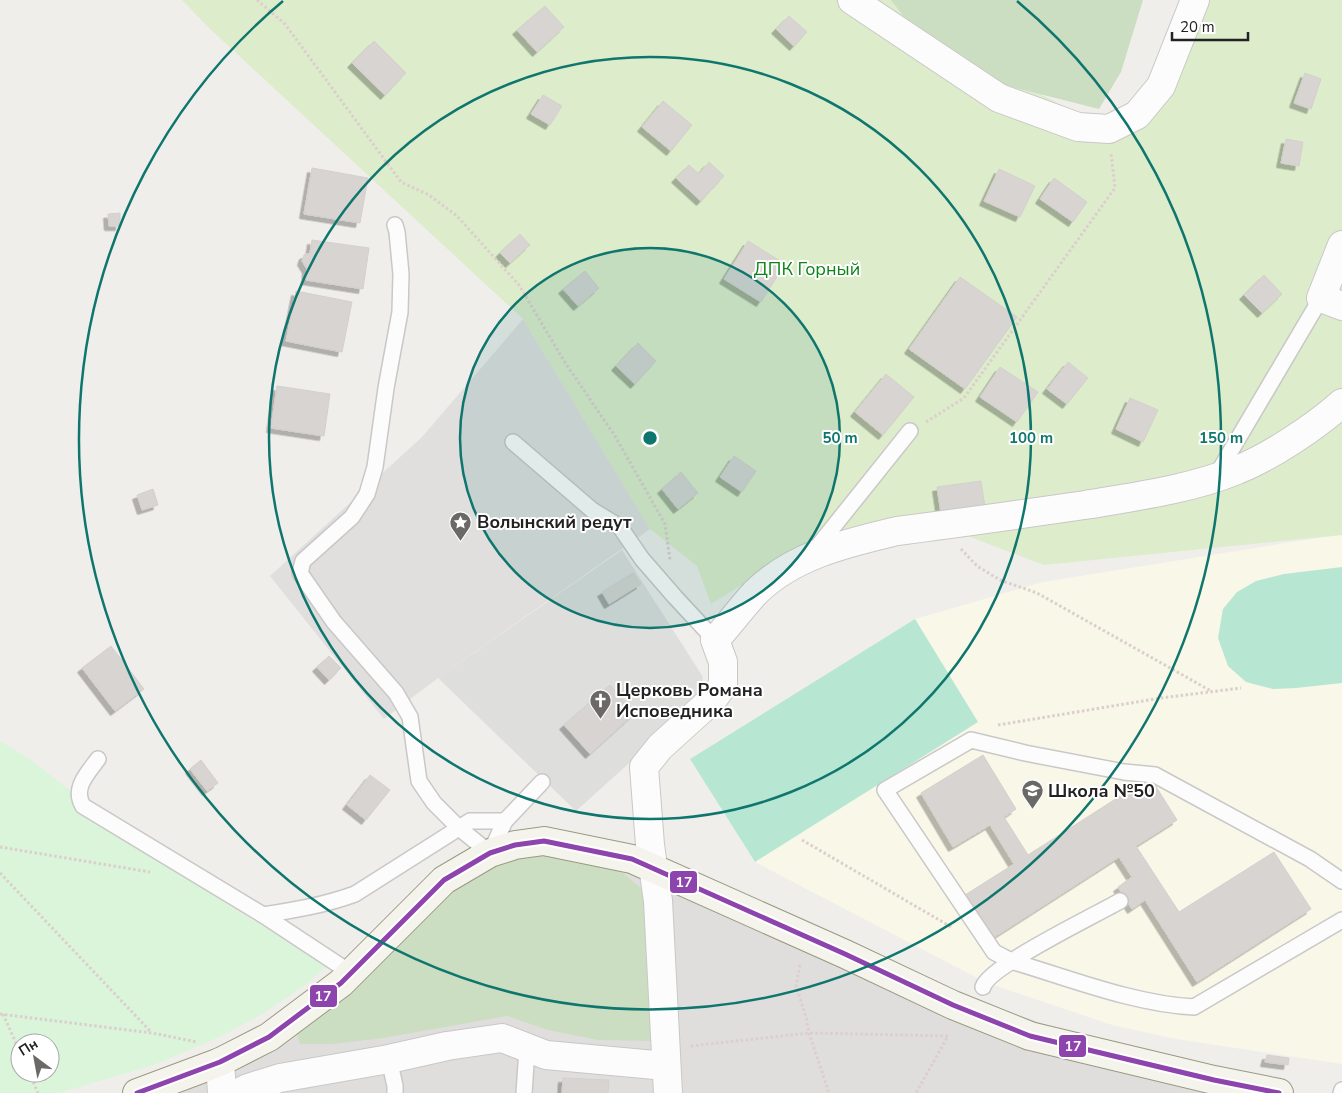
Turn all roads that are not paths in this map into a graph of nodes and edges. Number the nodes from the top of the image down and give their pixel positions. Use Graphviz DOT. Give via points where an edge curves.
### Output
graph roads {
  1 [pos="852,0"];
  2 [pos="1195,0"];
  3 [pos="395,226"];
  4 [pos="1342,245"];
  5 [pos="1331,302"];
  6 [pos="1342,403"];
  7 [pos="910,431"];
  8 [pos="513,442"];
  9 [pos="1215,477"];
  10 [pos="808,558"];
  11 [pos="715,640"];
  12 [pos="98,759"];
  13 [pos="542,782"];
  14 [pos="505,820"];
  15 [pos="459,828"];
  16 [pos="490,853"];
  17 [pos="653,867"];
  18 [pos="1342,880"];
  19 [pos="1120,901"];
  20 [pos="263,915"];
  21 [pos="1342,920"];
  22 [pos="1011,961"];
  23 [pos="351,973"];
  24 [pos="983,987"];
  25 [pos="527,1049"];
  26 [pos="666,1058"];
  27 [pos="389,1059"];
  28 [pos="220,1062"];
  29 [pos="1215,1086"];
  30 [pos="1342,1090"];
  31 [pos="137,1093"];
  32 [pos="222,1093"];
  33 [pos="238,1093"];
  34 [pos="395,1093"];
  35 [pos="524,1093"];
  36 [pos="668,1093"];
  37 [pos="1279,1093"];
  38 [pos="1341,1093"];
  1 -- 2 [label="street" via="999,98 1078,127 1109,129 1137,115 1161,86"];
  3 -- 15 [label="lane" via="401,274 400,312 375,467 367,494 352,517 303,561 300,573 334,622 396,693 410,717 419,781 434,803"];
  4 -- 5 [label="street"];
  5 -- 9 [label="lane"];
  6 -- 9 [label="street" via="1323,420 1270,453"];
  7 -- 10 [label="lane"];
  8 -- 11 [label="lane" via="592,510 620,528 642,559"];
  9 -- 10 [label="street" via="1123,499 897,531 830,548"];
  10 -- 11 [label="street" via="777,575 756,593"];
  11 -- 17 [label="street" via="723,662 723,685 713,699 660,747 644,767"];
  12 -- 20 [label="lane" via="78,791 83,806"];
  13 -- 14 [label="lane"];
  14 -- 15 [label="lane" via="470,821"];
  14 -- 16 [label="lane"];
  15 -- 16 [label="lane"];
  15 -- 20 [label="lane" via="355,894 301,909"];
  16 -- 17 [label="main road" via="515,844 544,841 632,859"];
  16 -- 23 [label="main road" via="444,880"];
  17 -- 26 [label="street" via="658,901"];
  17 -- 29 [label="main road" via="952,1005 1030,1036"];
  18 -- 22 [label="lane" via="1310,859 1155,775 1024,753 971,740 886,790 994,952"];
  19 -- 22 [label="lane"];
  20 -- 23 [label="lane"];
  21 -- 22 [label="lane" via="1194,1007 1146,1002"];
  22 -- 24 [label="lane"];
  23 -- 28 [label="main road" via="269,1038"];
  25 -- 26 [label="street" via="546,1055"];
  25 -- 27 [label="street" via="502,1038"];
  25 -- 35 [label="lane"];
  26 -- 36 [label="street"];
  27 -- 33 [label="street" via="280,1078"];
  27 -- 34 [label="lane"];
  28 -- 31 [label="main road"];
  28 -- 32 [label="street"];
  29 -- 37 [label="main road"];
  30 -- 38 [label="lane"];
}
